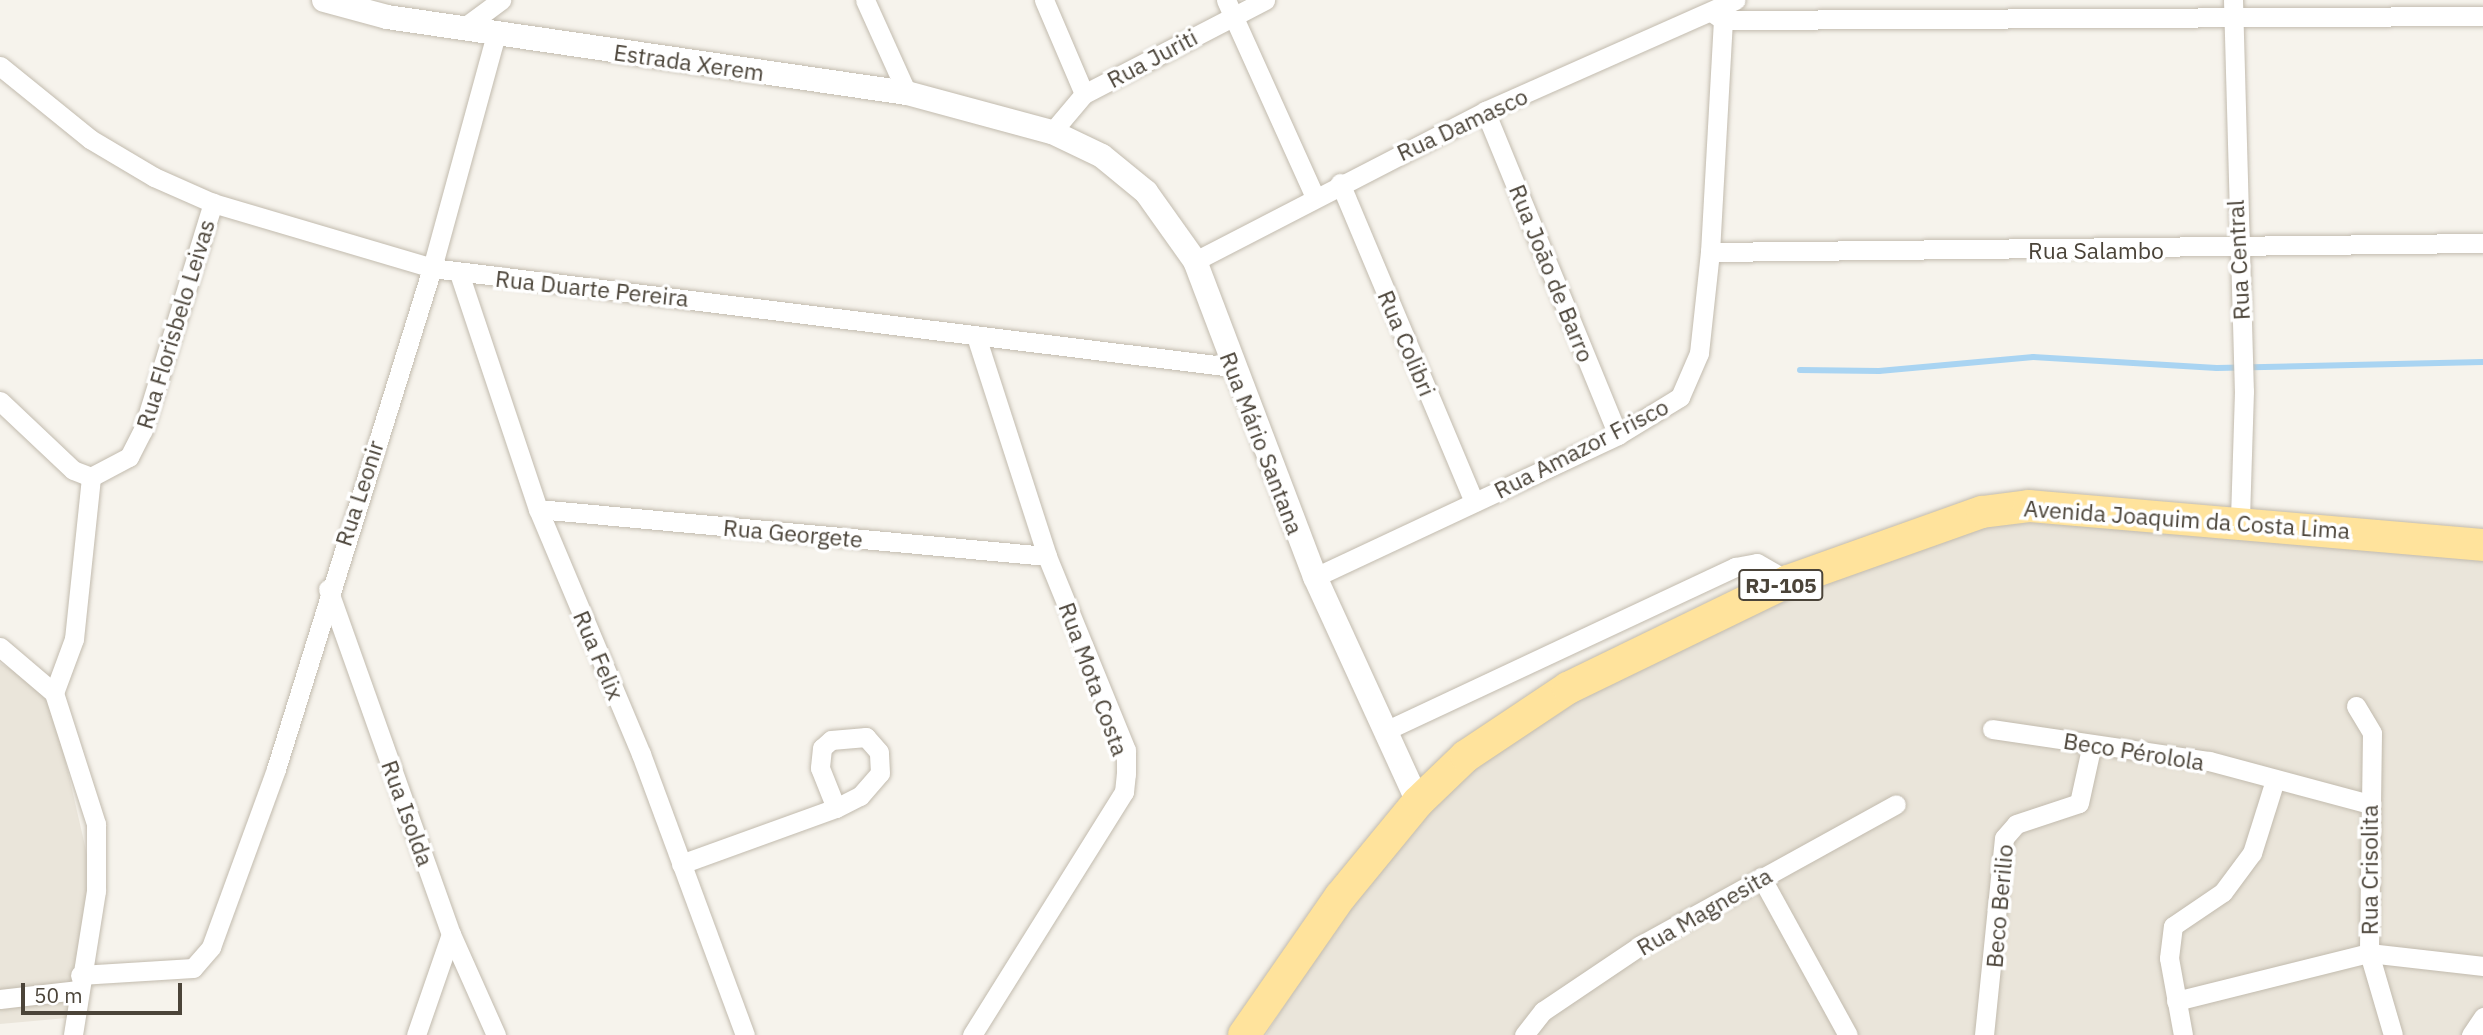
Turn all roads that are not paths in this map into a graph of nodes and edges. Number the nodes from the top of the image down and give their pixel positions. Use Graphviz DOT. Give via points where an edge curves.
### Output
graph roads {
  1 [pos="324,0"];
  2 [pos="501,0"];
  3 [pos="866,0"];
  4 [pos="1044,0"];
  5 [pos="1265,0"];
  6 [pos="1736,0"];
  7 [pos="2233,7"];
  8 [pos="1229,8"];
  9 [pos="1718,16"];
  10 [pos="2483,16"];
  11 [pos="462,29"];
  12 [pos="496,34"];
  13 [pos="0,66"];
  14 [pos="907,93"];
  15 [pos="1084,94"];
  16 [pos="1485,111"];
  17 [pos="1052,132"];
  18 [pos="1340,183"];
  19 [pos="1314,195"];
  20 [pos="213,203"];
  21 [pos="2483,243"];
  22 [pos="2235,249"];
  23 [pos="1710,252"];
  24 [pos="1195,261"];
  25 [pos="432,268"];
  26 [pos="459,273"];
  27 [pos="976,336"];
  28 [pos="1231,367"];
  29 [pos="0,401"];
  30 [pos="1618,435"];
  31 [pos="91,477"];
  32 [pos="1474,502"];
  33 [pos="538,509"];
  34 [pos="2240,520"];
  35 [pos="2483,545"];
  36 [pos="1047,556"];
  37 [pos="1315,577"];
  38 [pos="1788,581"];
  39 [pos="328,589"];
  40 [pos="0,647"];
  41 [pos="54,693"];
  42 [pos="2356,706"];
  43 [pos="1992,729"];
  44 [pos="1385,731"];
  45 [pos="2092,744"];
  46 [pos="2275,780"];
  47 [pos="1418,802"];
  48 [pos="1896,804"];
  49 [pos="2369,804"];
  50 [pos="836,808"];
  51 [pos="681,864"];
  52 [pos="1760,877"];
  53 [pos="451,934"];
  54 [pos="2369,953"];
  55 [pos="2483,966"];
  56 [pos="79,982"];
  57 [pos="0,999"];
  58 [pos="2176,1001"];
  59 [pos="2483,1017"];
  60 [pos="422,1034"];
  61 [pos="73,1035"];
  62 [pos="496,1035"];
  63 [pos="745,1035"];
  64 [pos="972,1035"];
  65 [pos="1244,1035"];
  66 [pos="1524,1035"];
  67 [pos="1848,1035"];
  68 [pos="1984,1035"];
  69 [pos="2183,1035"];
  70 [pos="2393,1035"];
  71 [pos="2470,1035"];
  1 -- 11 [label="street, Estrada Xerem"];
  2 -- 11 [label="street"];
  3 -- 14 [label="street"];
  4 -- 15 [label="street"];
  5 -- 8 [label="street, Rua Juriti"];
  6 -- 9 [label="street, Rua Damasco"];
  7 -- 9 [label="street"];
  7 -- 10 [label="street"];
  7 -- 22 [label="street, Rua Central"];
  8 -- 15 [label="street, Rua Juriti"];
  8 -- 19 [label="street"];
  9 -- 16 [label="street, Rua Damasco"];
  9 -- 23 [label="street, Rua Amazor Frisco"];
  11 -- 12 [label="street, Estrada Xerem"];
  12 -- 14 [label="street, Estrada Xerem"];
  12 -- 25 [label="street, Rua Leonir"];
  13 -- 20 [label="street, Rua Duarte Pereira" via="90,139"];
  14 -- 17 [label="street, Estrada Xerem"];
  15 -- 17 [label="street, Rua Juriti"];
  16 -- 18 [label="street, Rua Damasco"];
  16 -- 30 [label="street, Rua Joāo de Barro"];
  17 -- 24 [label="street, Rua Mário Santana" via="1126,174 1164,213"];
  18 -- 19 [label="street, Rua Damasco"];
  18 -- 32 [label="street, Rua Colibri"];
  19 -- 24 [label="street, Rua Damasco"];
  20 -- 25 [label="street, Rua Duarte Pereira"];
  20 -- 31 [label="street, Rua Florisbelo Leivas" via="143,430 129,457"];
  21 -- 22 [label="street, Rua Salambo"];
  22 -- 23 [label="street, Rua Salambo"];
  22 -- 34 [label="street, Rua Central" via="2244,391"];
  23 -- 30 [label="street, Rua Amazor Frisco" via="1689,383 1667,408"];
  24 -- 28 [label="street, Rua Mário Santana"];
  25 -- 26 [label="street, Rua Duarte Pereira"];
  25 -- 39 [label="street, Rua Leonir"];
  26 -- 27 [label="street, Rua Duarte Pereira"];
  26 -- 33 [label="street, Rua Felix"];
  27 -- 28 [label="street, Rua Duarte Pereira"];
  27 -- 36 [label="street, Rua Mota Costa"];
  28 -- 37 [label="street, Rua Mário Santana"];
  29 -- 31 [label="street" via="73,470"];
  30 -- 32 [label="street, Rua Amazor Frisco"];
  31 -- 41 [label="street" via="74,639"];
  32 -- 37 [label="street, Rua Amazor Frisco"];
  33 -- 36 [label="street, Rua Georgete"];
  33 -- 51 [label="street, Rua Felix"];
  34 -- 35 [label="main road, Avenida Joaquim da Costa Lima / RJ-105"];
  34 -- 38 [label="main road, Avenida Joaquim da Costa Lima / RJ-105" via="2029,506 1982,512"];
  36 -- 64 [label="street, Rua Mota Costa" via="1126,750 1124,792"];
  37 -- 44 [label="street, Rua Mário Santana"];
  38 -- 44 [label="street" via="1757,563 1735,567"];
  38 -- 47 [label="main road, Avenida Joaquim da Costa Lima / RJ-105" via="1568,688 1466,756"];
  39 -- 53 [label="street, Rua Isolda"];
  39 -- 56 [label="street, Rua Leonir" via="272,781 211,947 192,968"];
  40 -- 41 [label="street"];
  41 -- 56 [label="street" via="96,824 96,891"];
  42 -- 49 [label="street, Rua Crisolita" via="2372,733"];
  43 -- 45 [label="street, Beco Pérolola"];
  44 -- 47 [label="street, Rua Mário Santana"];
  45 -- 46 [label="street, Beco Pérolola" via="2209,761"];
  45 -- 68 [label="street, Beco Berilio" via="2079,803 2016,824 2004,838"];
  46 -- 49 [label="street, Beco Pérolola"];
  46 -- 58 [label="street" via="2252,853 2223,892 2173,926 2169,958"];
  47 -- 65 [label="main road, Avenida Joaquim da Costa Lima / RJ-105" via="1340,897"];
  48 -- 52 [label="street, Rua Magnesita"];
  49 -- 54 [label="street, Rua Crisolita"];
  50 -- 51 [label="street"];
  51 -- 63 [label="street, Rua Felix"];
  52 -- 66 [label="street, Rua Magnesita" via="1641,945 1543,1012"];
  52 -- 67 [label="street"];
  53 -- 60 [label="street"];
  53 -- 62 [label="street, Rua Isolda"];
  54 -- 55 [label="street"];
  54 -- 58 [label="street"];
  54 -- 70 [label="street, Rua Crisolita"];
  56 -- 57 [label="street"];
  56 -- 61 [label="street"];
  58 -- 69 [label="street"];
  59 -- 71 [label="street"];
}
